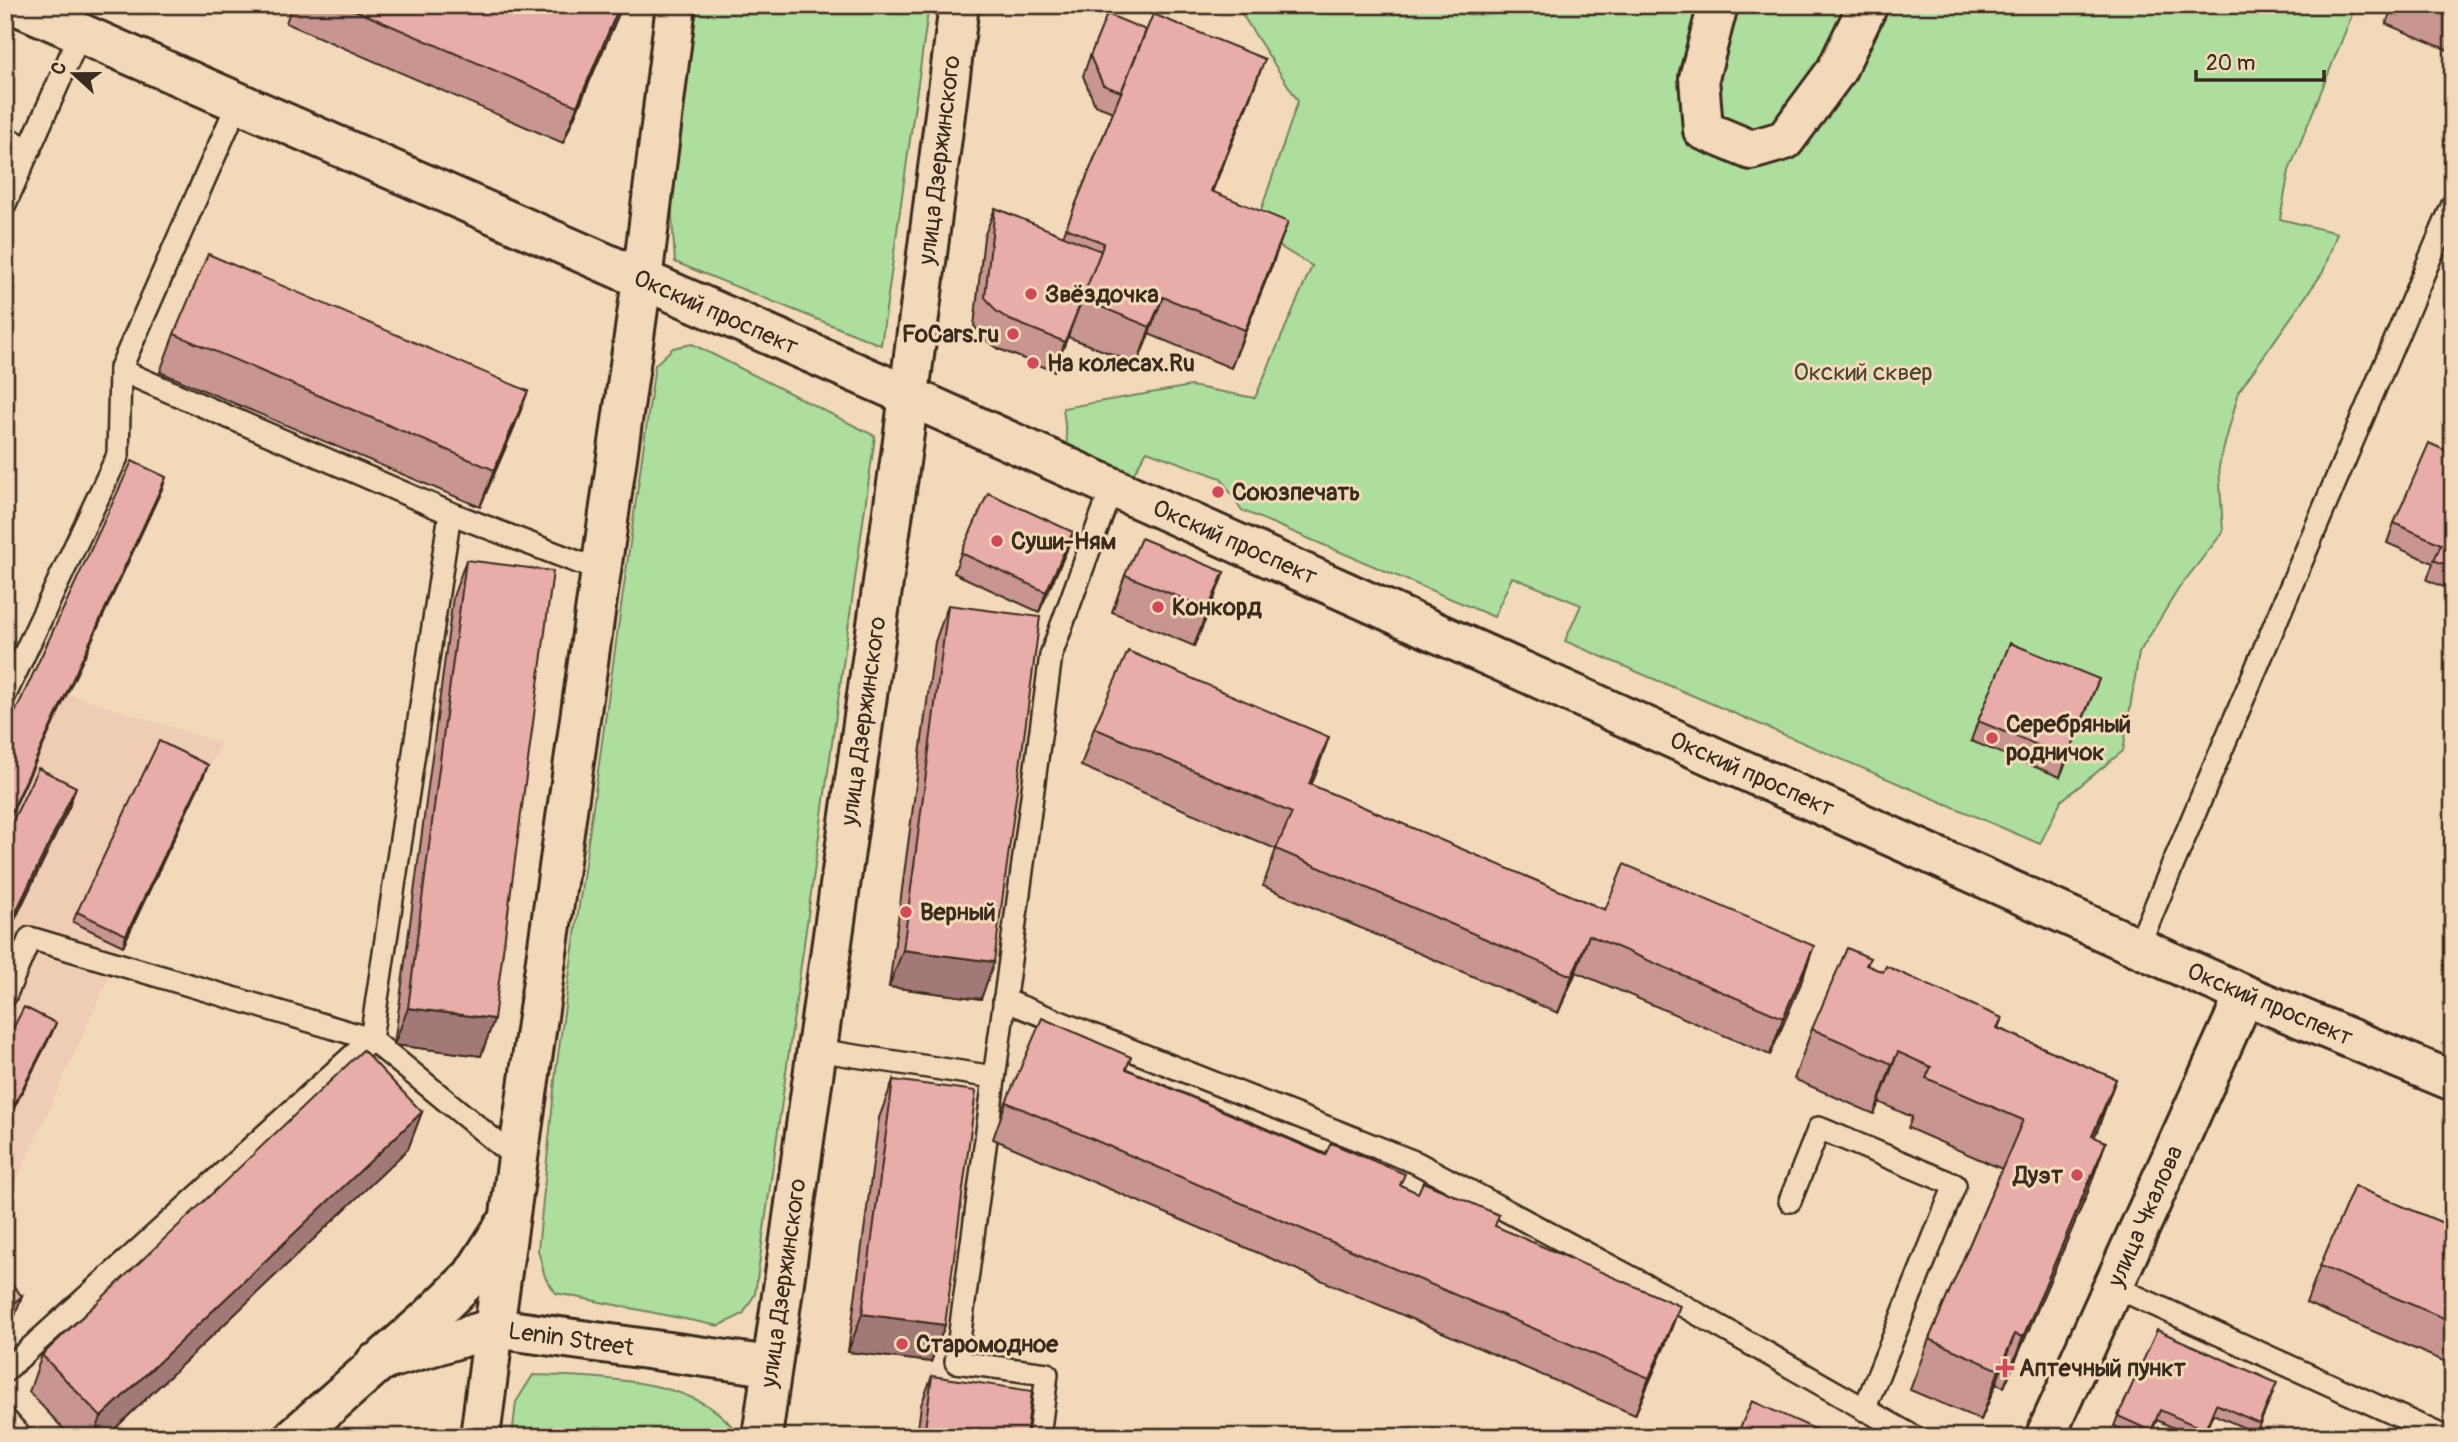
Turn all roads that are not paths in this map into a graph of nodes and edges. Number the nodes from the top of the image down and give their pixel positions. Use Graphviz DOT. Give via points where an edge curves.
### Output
graph roads {
  1 [pos="16,5"];
  2 [pos="676,5"];
  3 [pos="959,5"];
  4 [pos="1718,5"];
  5 [pos="1868,5"];
  6 [pos="80,34"];
  7 [pos="238,103"];
  8 [pos="5,138"];
  9 [pos="30,149"];
  10 [pos="5,204"];
  11 [pos="2453,204"];
  12 [pos="642,280"];
  13 [pos="120,370"];
  14 [pos="909,396"];
  15 [pos="1112,487"];
  16 [pos="450,513"];
  17 [pos="601,564"];
  18 [pos="5,695"];
  19 [pos="2137,947"];
  20 [pos="7,990"];
  21 [pos="2245,995"];
  22 [pos="1004,1000"];
  23 [pos="371,1039"];
  24 [pos="816,1049"];
  25 [pos="994,1077"];
  26 [pos="2453,1081"];
  27 [pos="517,1159"];
  28 [pos="1790,1201"];
  29 [pos="509,1217"];
  30 [pos="2113,1286"];
  31 [pos="494,1328"];
  32 [pos="375,1363"];
  33 [pos="770,1366"];
  34 [pos="5,1371"];
  35 [pos="1864,1410"];
  36 [pos="5,1419"];
  37 [pos="21,1437"];
  38 [pos="294,1437"];
  39 [pos="480,1437"];
  40 [pos="762,1437"];
  41 [pos="1039,1437"];
  42 [pos="1914,1437"];
  43 [pos="2045,1437"];
  44 [pos="2445,1437"];
  1 -- 6 [label="main road, Окский проспект"];
  2 -- 12 [label="main road"];
  3 -- 14 [label="main road, улица Дзержинского"];
  4 -- 5 [label="main road" via="1699,78 1703,130 1751,150 1785,140 1836,71"];
  6 -- 7 [label="main road, Окский проспект"];
  6 -- 9 [label="lane"];
  7 -- 12 [label="main road, Окский проспект"];
  7 -- 13 [label="lane"];
  8 -- 9 [label="lane"];
  9 -- 10 [label="lane"];
  11 -- 19 [label="lane"];
  12 -- 14 [label="main road, Окский проспект"];
  12 -- 17 [label="main road"];
  13 -- 16 [label="lane"];
  13 -- 18 [label="lane" via="118,455"];
  14 -- 15 [label="main road, Окский проспект"];
  14 -- 24 [label="main road, улица Дзержинского"];
  15 -- 19 [label="main road, Окский проспект"];
  15 -- 22 [label="lane" via="1051,655"];
  16 -- 17 [label="lane" via="580,563"];
  16 -- 23 [label="lane"];
  17 -- 27 [label="main road"];
  19 -- 21 [label="main road, Окский проспект"];
  20 -- 23 [label="lane" via="30,938"];
  21 -- 26 [label="main road, Окский проспект"];
  21 -- 30 [label="main road, улица Чкалова"];
  22 -- 25 [label="lane"];
  22 -- 35 [label="lane" via="1418,1163 1668,1297"];
  23 -- 27 [label="lane"];
  23 -- 34 [label="lane"];
  24 -- 25 [label="lane"];
  24 -- 33 [label="main road, улица Дзержинского"];
  25 -- 41 [label="lane" via="956,1362 1047,1374"];
  27 -- 29 [label="main road"];
  28 -- 35 [label="lane" via="1819,1128 1955,1185"];
  29 -- 31 [label="main road"];
  29 -- 32 [label="main road, Lenin Street" via="472,1276"];
  30 -- 43 [label="main road, улица Чкалова"];
  30 -- 44 [label="lane"];
  31 -- 32 [label="main road, Lenin Street"];
  31 -- 33 [label="main road, Lenin Street"];
  31 -- 39 [label="main road"];
  32 -- 38 [label="main road, Lenin Street"];
  33 -- 40 [label="main road, улица Дзержинского"];
  35 -- 42 [label="lane"];
  36 -- 37 [label="lane"];
}
